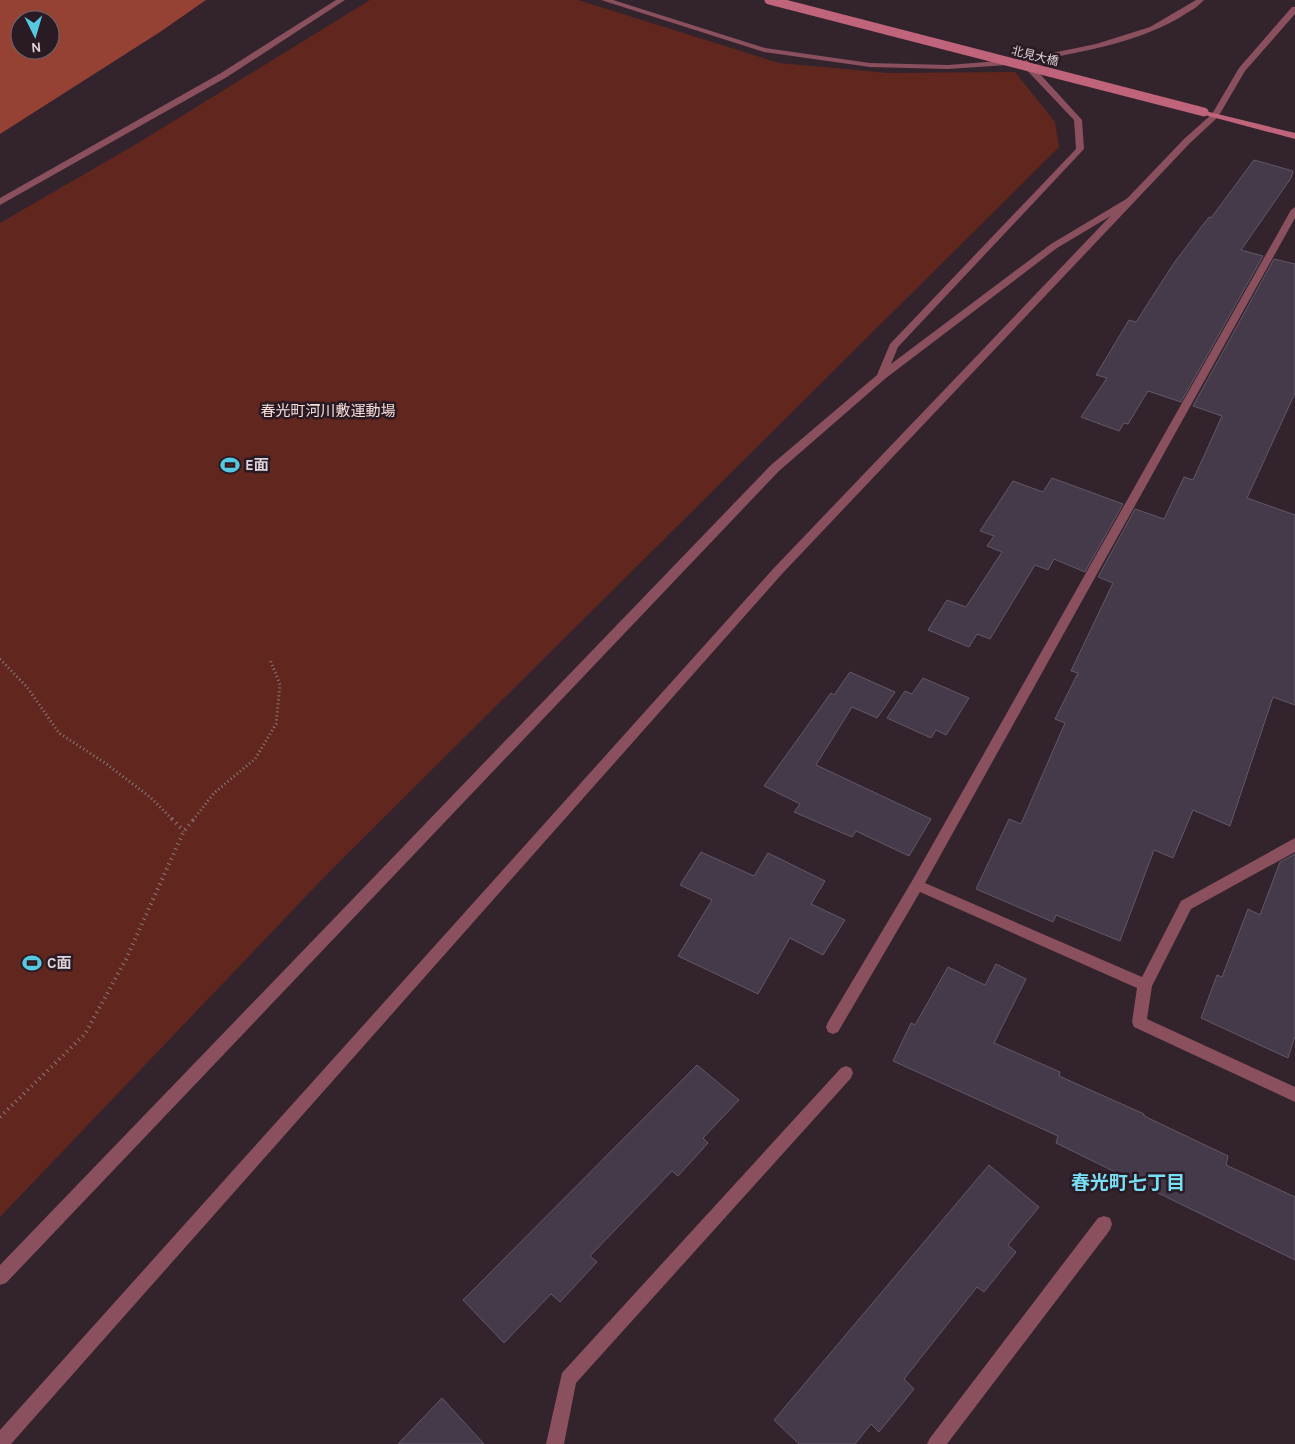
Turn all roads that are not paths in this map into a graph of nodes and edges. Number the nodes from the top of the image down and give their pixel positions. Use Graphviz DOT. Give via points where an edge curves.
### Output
graph roads {
  1 [pos="342,0"];
  2 [pos="605,0"];
  3 [pos="769,0"];
  4 [pos="1200,0"];
  5 [pos="1295,9"];
  6 [pos="1023,61"];
  7 [pos="1215,115"];
  8 [pos="1295,136"];
  9 [pos="1131,200"];
  10 [pos="0,202"];
  11 [pos="1295,210"];
  12 [pos="882,376"];
  13 [pos="1295,844"];
  14 [pos="917,885"];
  15 [pos="1144,985"];
  16 [pos="833,1027"];
  17 [pos="846,1073"];
  18 [pos="1295,1095"];
  19 [pos="1104,1224"];
  20 [pos="0,1277"];
  21 [pos="0,1444"];
  22 [pos="555,1444"];
  23 [pos="936,1444"];
  1 -- 10 [label="street" via="224,75"];
  2 -- 6 [label="street" via="764,50 870,65 948,67"];
  3 -- 7 [label="street, 北見大橋, bridge"];
  4 -- 6 [label="street" via="1153,29 1098,46"];
  5 -- 7 [label="street" via="1242,70"];
  6 -- 12 [label="street" via="1078,120 1080,149 893,346"];
  7 -- 8 [label="street, 北見大橋"];
  7 -- 9 [label="street"];
  9 -- 12 [label="street" via="1054,246"];
  9 -- 21 [label="street" via="777,572"];
  11 -- 14 [label="street"];
  12 -- 20 [label="street" via="775,468"];
  13 -- 15 [label="street" via="1186,905"];
  14 -- 15 [label="street"];
  14 -- 16 [label="street"];
  15 -- 18 [label="street" via="1139,1022"];
  17 -- 22 [label="street" via="568,1379"];
  19 -- 23 [label="street"];
}
